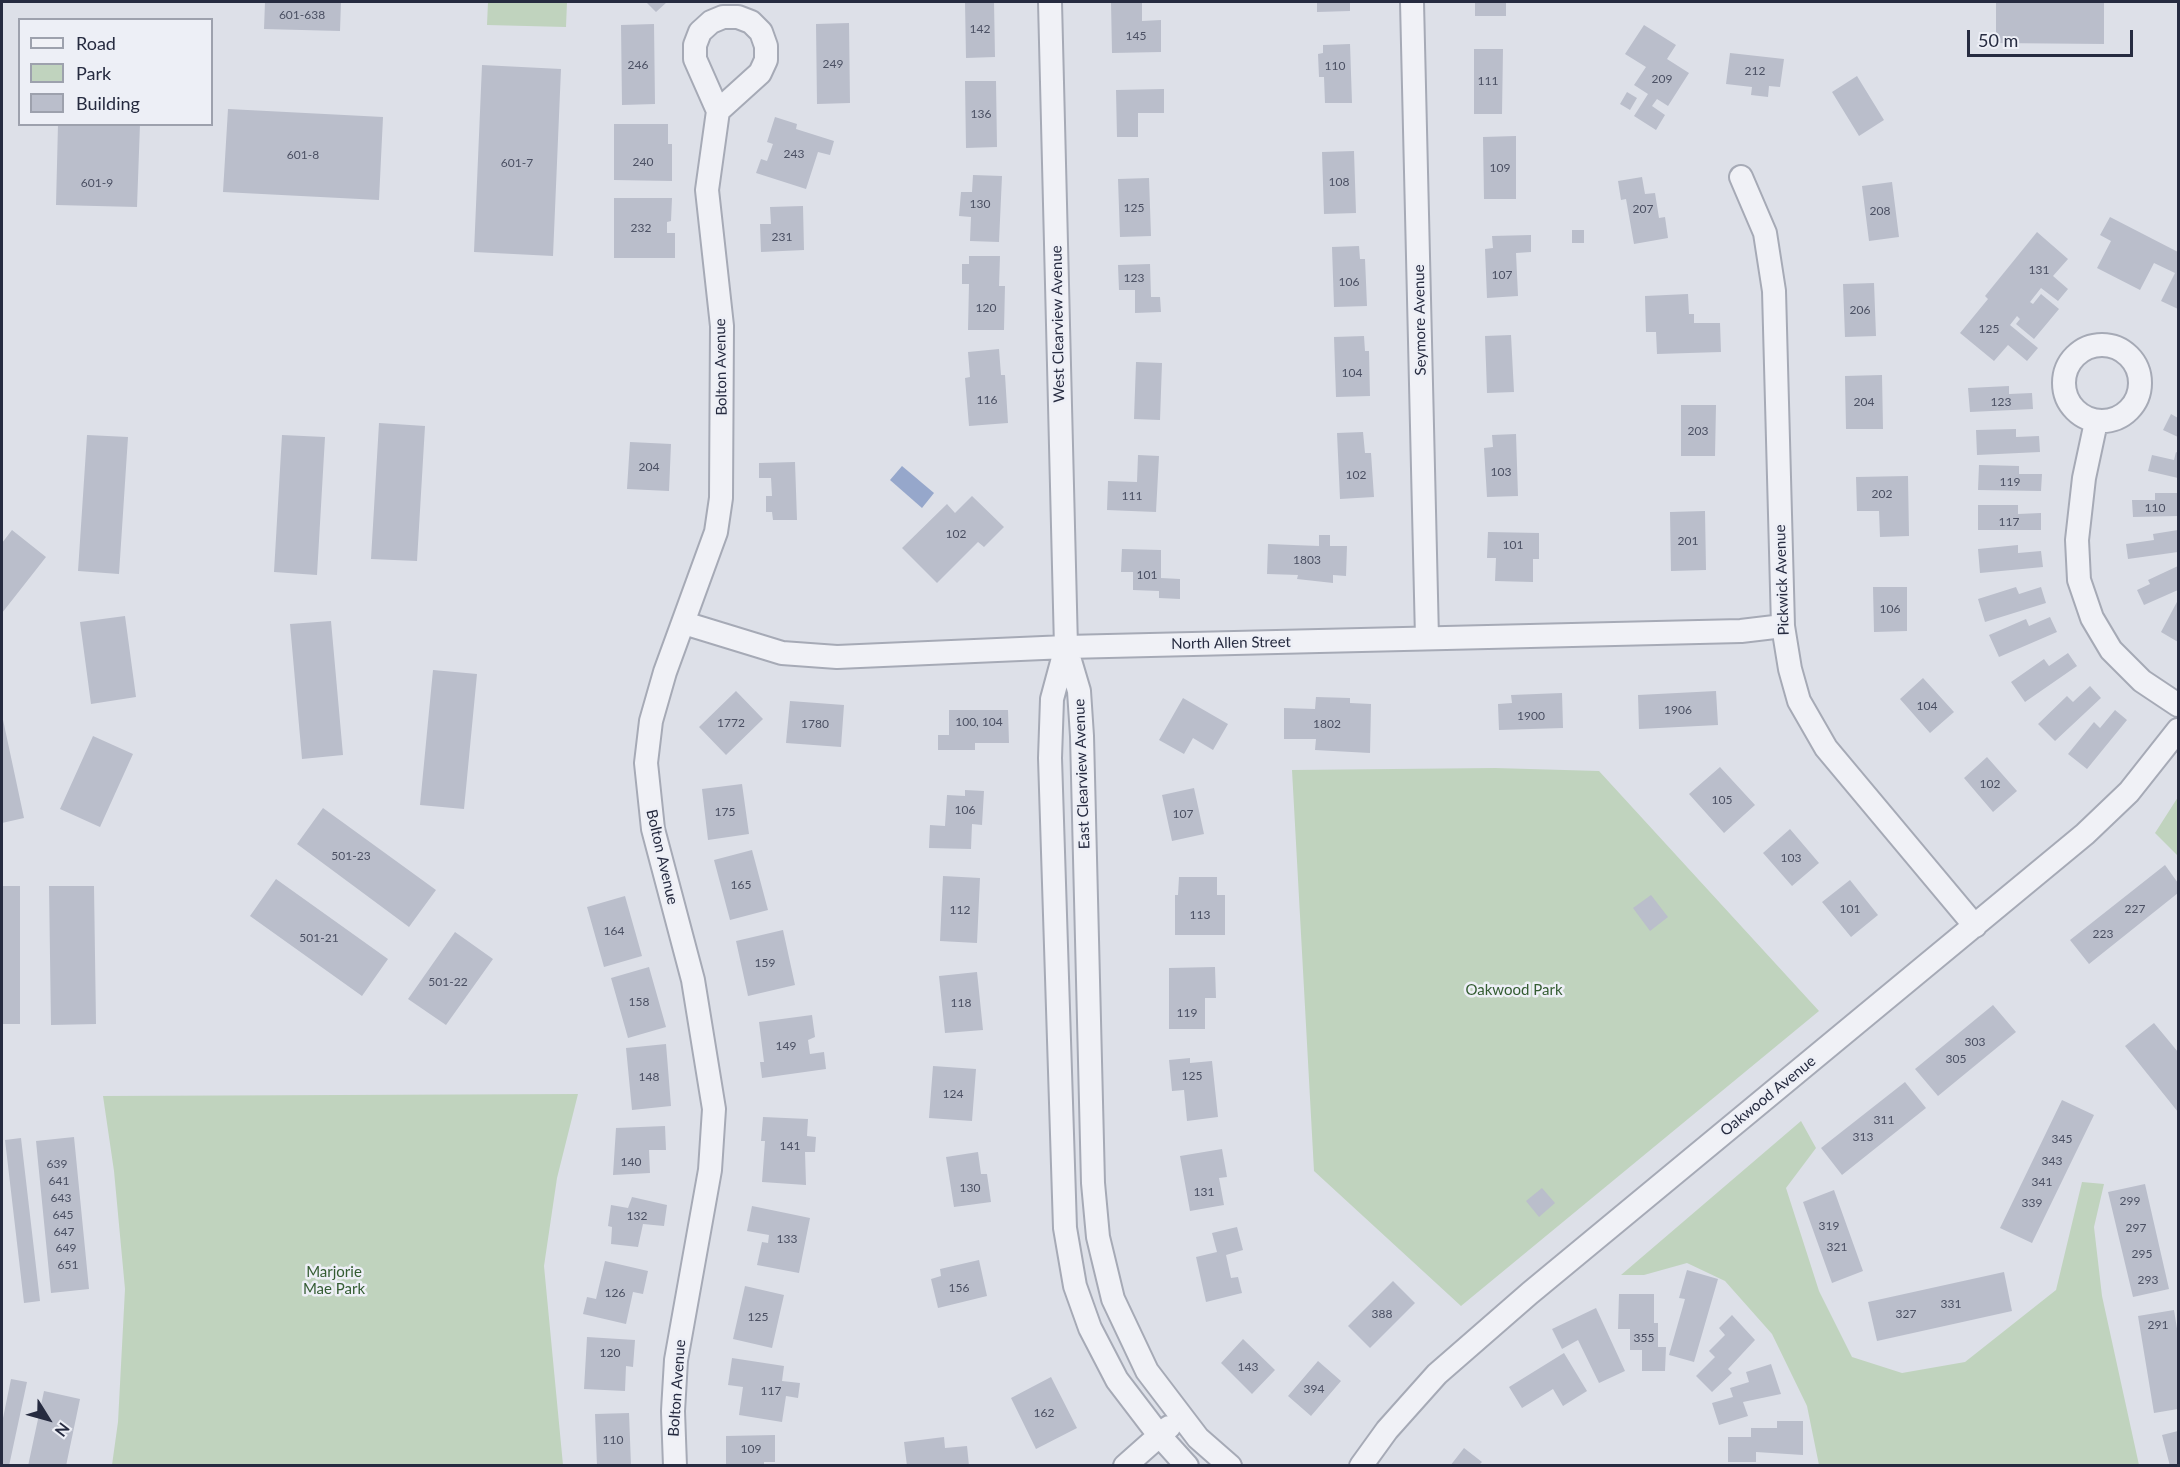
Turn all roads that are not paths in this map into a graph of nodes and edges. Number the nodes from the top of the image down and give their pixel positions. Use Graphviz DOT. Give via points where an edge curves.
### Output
graph roads {
  1 [pos="1050,2"];
  2 [pos="1412,2"];
  3 [pos="718,111"];
  4 [pos="1741,177"];
  5 [pos="2096,422"];
  6 [pos="684,623"];
  7 [pos="1783,626"];
  8 [pos="1427,638"];
  9 [pos="1066,647"];
  10 [pos="2178,705"];
  11 [pos="2178,730"];
  12 [pos="1975,926"];
  13 [pos="1181,1415"];
  14 [pos="1159,1435"];
  15 [pos="675,1466"];
  16 [pos="1125,1466"];
  17 [pos="1187,1466"];
  18 [pos="1230,1466"];
  19 [pos="1361,1466"];
  1 -- 9 [label="street, West Clearview Avenue"];
  2 -- 8 [label="street, Seymore Avenue"];
  3 -- 6 [label="street, Bolton Avenue" via="707,190 722,326 721,498 716,532"];
  4 -- 7 [label="street, Pickwick Avenue" via="1764,233 1774,291"];
  5 -- 10 [label="street" via="2081,498 2079,580 2092,618 2111,650 2142,681"];
  6 -- 9 [label="street, North Allen Street" via="782,654 837,657"];
  6 -- 15 [label="street, Bolton Avenue" via="651,720 646,763 653,829 693,980 714,1109 710,1170 676,1360"];
  7 -- 8 [label="street, North Allen Street" via="1741,631"];
  7 -- 12 [label="street, Pickwick Avenue" via="1799,701 1813,729"];
  8 -- 9 [label="street, North Allen Street"];
  9 -- 13 [label="street, East Clearview Avenue" via="1079,691 1082,736 1093,1183 1098,1236 1113,1299 1132,1344"];
  9 -- 14 [label="street, East Clearview Avenue" via="1052,699 1050,758 1065,1228 1075,1286 1090,1328 1116,1380"];
  11 -- 12 [label="street, Oakwood Avenue" via="2129,792"];
  12 -- 19 [label="street, Oakwood Avenue" via="1480,1335 1414,1398"];
  13 -- 14 [label="street"];
  13 -- 18 [label="street, East Clearview Avenue" via="1198,1438"];
  14 -- 16 [label="street"];
  14 -- 17 [label="street, East Clearview Avenue"];
}
